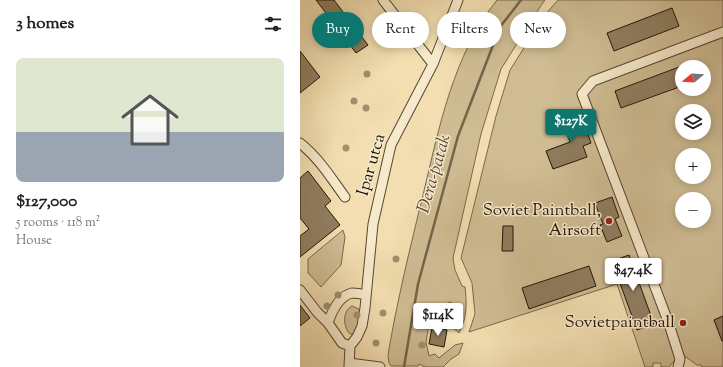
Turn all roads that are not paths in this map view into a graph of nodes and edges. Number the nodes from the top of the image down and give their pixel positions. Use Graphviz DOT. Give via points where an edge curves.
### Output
graph roads {
  1 [pos="383,0"];
  2 [pos="458,0"];
  3 [pos="723,32"];
  4 [pos="433,64"];
  5 [pos="300,143"];
  6 [pos="345,197"];
  7 [pos="300,290"];
  8 [pos="366,295"];
  9 [pos="328,323"];
  10 [pos="350,346"];
  11 [pos="679,363"];
  12 [pos="349,366"];
  13 [pos="380,367"];
  1 -- 4 [label="street"];
  2 -- 4 [label="street, Ipar utca"];
  3 -- 11 [label="street" via="592,81 582,94 666,317"];
  4 -- 8 [label="street, Ipar utca" via="391,145 373,224"];
  5 -- 6 [label="street" via="320,162"];
  7 -- 9 [label="street"];
  8 -- 9 [label="street" via="353,293 343,299 336,305"];
  8 -- 10 [label="street, Ipar utca" via="362,326"];
  9 -- 10 [label="street" via="342,343"];
  10 -- 12 [label="street, Ipar utca"];
  12 -- 13 [label="street"];
}
